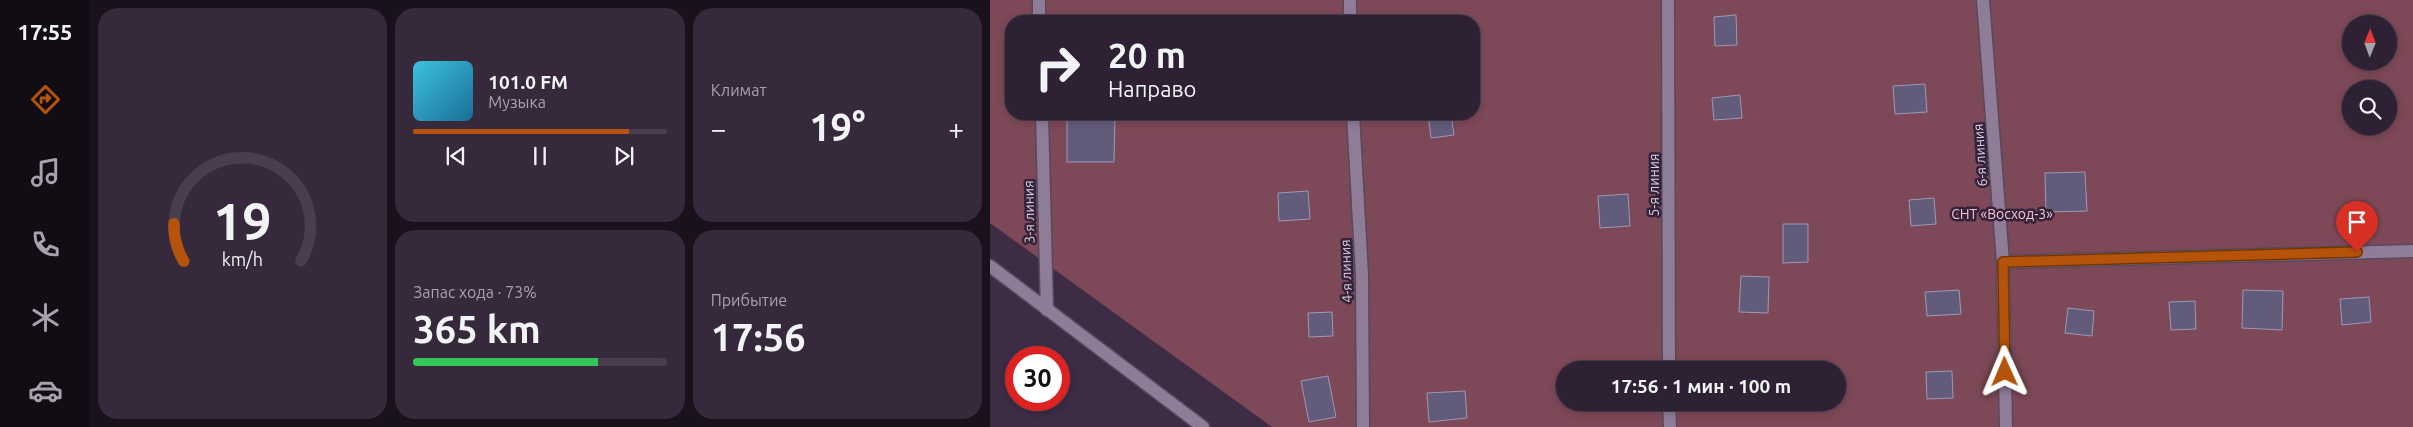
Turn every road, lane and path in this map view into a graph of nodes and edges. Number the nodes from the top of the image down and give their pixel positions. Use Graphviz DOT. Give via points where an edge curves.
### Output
graph roads {
  1 [pos="1039,0"];
  2 [pos="1350,0"];
  3 [pos="1668,0"];
  4 [pos="1983,0"];
  5 [pos="1040,15"];
  6 [pos="1350,15"];
  7 [pos="1042,120"];
  8 [pos="1353,120"];
  9 [pos="2413,251"];
  10 [pos="2003,262"];
  11 [pos="990,266"];
  12 [pos="1047,310"];
  13 [pos="1669,361"];
  14 [pos="1670,411"];
  15 [pos="1203,427"];
  16 [pos="1363,427"];
  17 [pos="1670,427"];
  18 [pos="2006,427"];
  1 -- 5 [label="street"];
  2 -- 6 [label="street"];
  3 -- 13 [label="street, 5-я линия"];
  4 -- 10 [label="street, 6-я линия"];
  7 -- 12 [label="street, 3-я линия"];
  8 -- 16 [label="street, 4-я линия" via="1362,275"];
  9 -- 10 [label="street"];
  10 -- 18 [label="street, 6-я линия"];
  11 -- 12 [label="street"];
  12 -- 15 [label="street"];
  14 -- 17 [label="street"];
}
